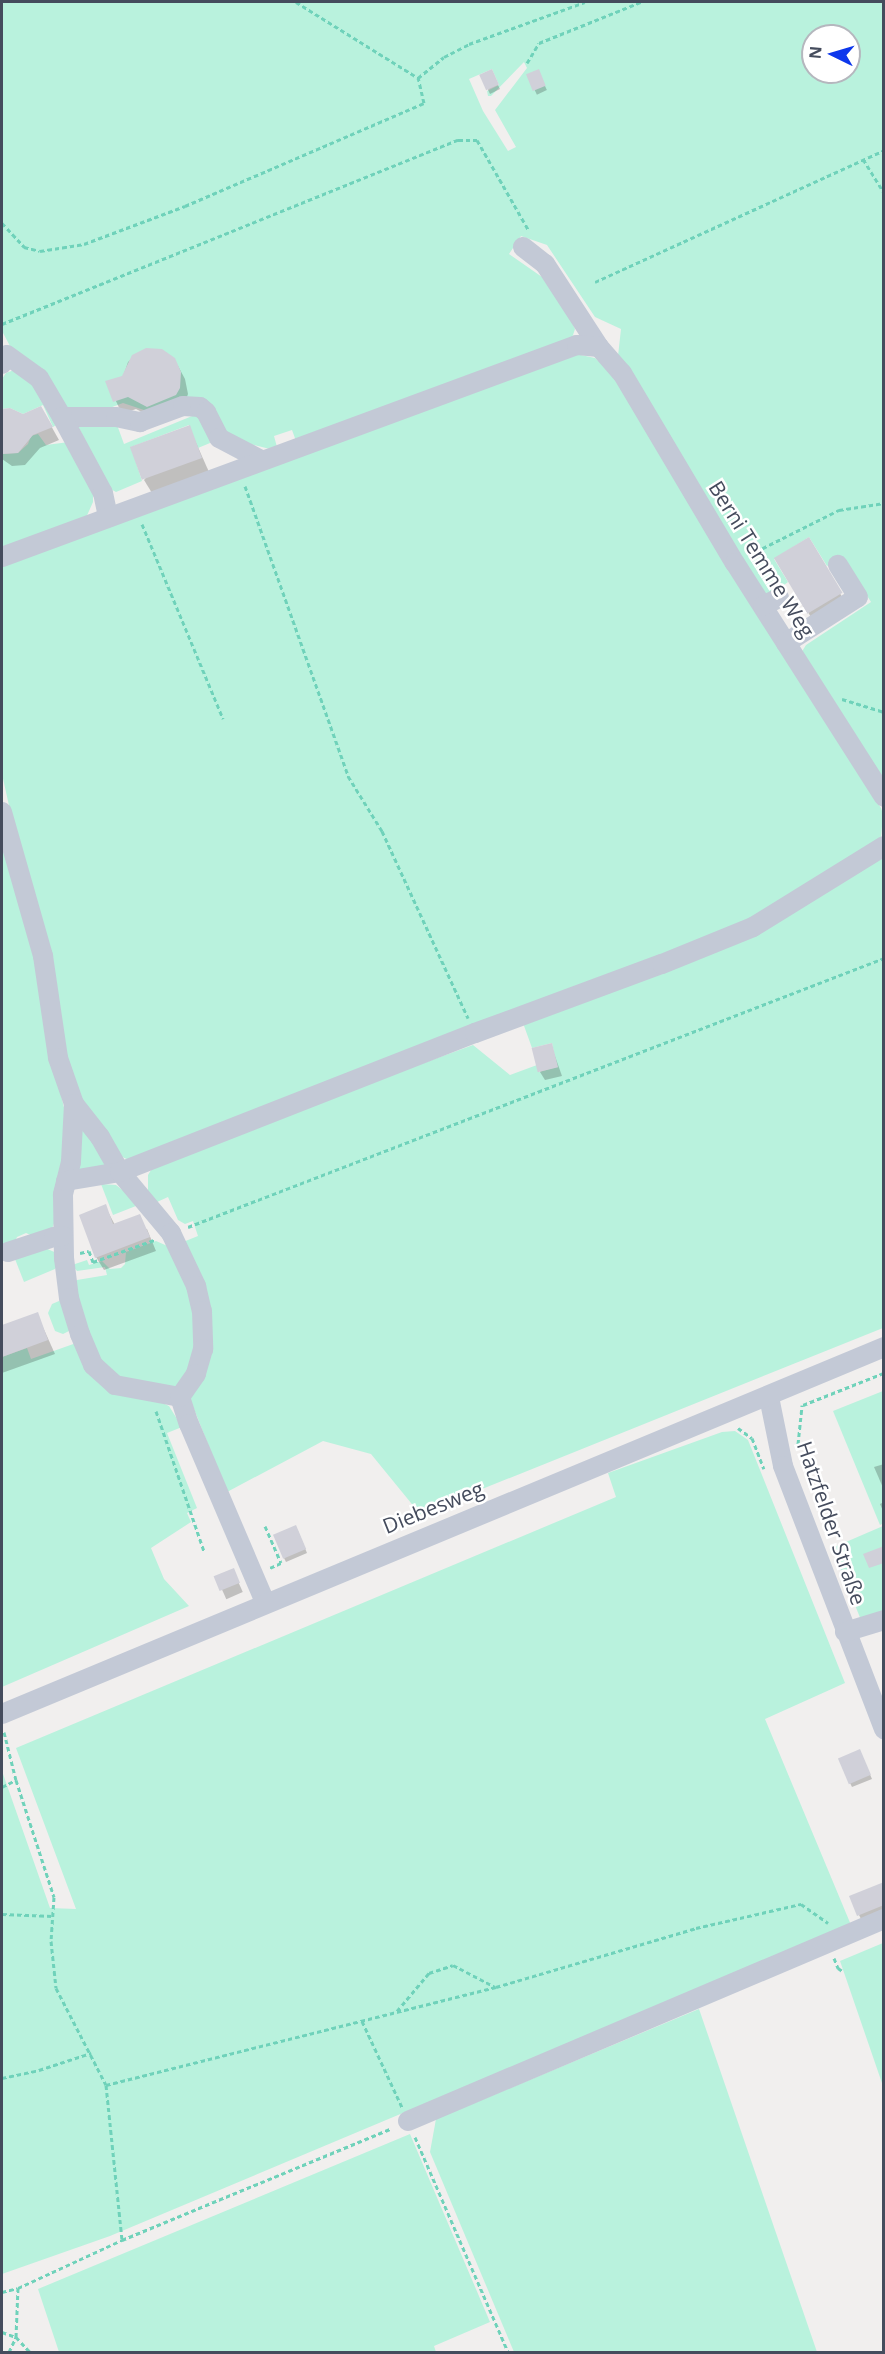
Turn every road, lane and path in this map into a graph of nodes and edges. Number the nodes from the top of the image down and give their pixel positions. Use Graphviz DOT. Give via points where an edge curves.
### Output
graph roads {
  1 [pos="296,2"];
  2 [pos="585,2"];
  3 [pos="641,2"];
  4 [pos="528,63"];
  5 [pos="418,78"];
  6 [pos="884,150"];
  7 [pos="863,159"];
  8 [pos="884,193"];
  9 [pos="2,223"];
  10 [pos="526,250"];
  11 [pos="595,282"];
  12 [pos="2,324"];
  13 [pos="599,347"];
  14 [pos="3,354"];
  15 [pos="62,417"];
  16 [pos="252,463"];
  17 [pos="884,503"];
  18 [pos="134,507"];
  19 [pos="108,517"];
  20 [pos="2,557"];
  21 [pos="735,563"];
  22 [pos="837,565"];
  23 [pos="786,643"];
  24 [pos="815,690"];
  25 [pos="884,712"];
  26 [pos="223,719"];
  27 [pos="884,797"];
  28 [pos="2,812"];
  29 [pos="884,846"];
  30 [pos="884,958"];
  31 [pos="475,1033"];
  32 [pos="74,1104"];
  33 [pos="120,1172"];
  34 [pos="66,1182"];
  35 [pos="171,1233"];
  36 [pos="63,1236"];
  37 [pos="8,1252"];
  38 [pos="64,1258"];
  39 [pos="884,1347"];
  40 [pos="149,1393"];
  41 [pos="180,1397"];
  42 [pos="769,1397"];
  43 [pos="712,1420"];
  44 [pos="765,1471"];
  45 [pos="265,1526"];
  46 [pos="204,1551"];
  47 [pos="264,1571"];
  48 [pos="265,1602"];
  49 [pos="884,1620"];
  50 [pos="845,1632"];
  51 [pos="2,1714"];
  52 [pos="2,1722"];
  53 [pos="884,1730"];
  54 [pos="16,1780"];
  55 [pos="2,1786"];
  56 [pos="2,1914"];
  57 [pos="53,1916"];
  58 [pos="884,1919"];
  59 [pos="845,1935"];
  60 [pos="496,1987"];
  61 [pos="396,2012"];
  62 [pos="362,2021"];
  63 [pos="91,2053"];
  64 [pos="2,2078"];
  65 [pos="106,2085"];
  66 [pos="408,2121"];
  67 [pos="122,2240"];
  68 [pos="18,2288"];
  69 [pos="2,2292"];
  70 [pos="2,2332"];
  71 [pos="16,2337"];
  72 [pos="9,2352"];
  73 [pos="30,2352"];
  74 [pos="508,2352"];
  1 -- 5 [label="path"];
  2 -- 5 [label="path" via="469,44 444,57"];
  3 -- 4 [label="path" via="539,43"];
  5 -- 9 [label="path" via="424,103 185,206 84,244 40,251 24,247"];
  6 -- 7 [label="path"];
  7 -- 8 [label="path"];
  7 -- 11 [label="path"];
  10 -- 12 [label="path" via="528,226 477,140 458,140"];
  10 -- 13 [label="street, Berni Temme Weg" via="545,264"];
  13 -- 16 [label="street" via="577,345"];
  13 -- 21 [label="street, Berni Temme Weg" via="622,373"];
  14 -- 15 [label="street" via="39,378"];
  15 -- 16 [label="street" via="116,417 140,423 195,405 206,412 219,438"];
  15 -- 19 [label="street" via="103,492"];
  16 -- 18 [label="street"];
  16 -- 31 [label="path" via="246,489 348,776 382,831"];
  17 -- 21 [label="path" via="840,510"];
  18 -- 19 [label="street"];
  18 -- 26 [label="path"];
  19 -- 20 [label="street"];
  21 -- 23 [label="street, Berni Temme Weg" via="771,602"];
  22 -- 23 [label="street" via="858,597"];
  23 -- 24 [label="street, Berni Temme Weg"];
  24 -- 25 [label="path"];
  24 -- 27 [label="street, Berni Temme Weg"];
  28 -- 32 [label="street" via="43,956 58,1058"];
  29 -- 31 [label="street" via="753,927"];
  30 -- 35 [label="path"];
  31 -- 33 [label="street"];
  32 -- 33 [label="street" via="100,1137"];
  32 -- 34 [label="street"];
  33 -- 34 [label="street"];
  33 -- 35 [label="street"];
  34 -- 36 [label="street"];
  35 -- 38 [label="path" via="93,1262 89,1251"];
  35 -- 41 [label="street" via="196,1286 205,1332 196,1374"];
  36 -- 37 [label="street"];
  36 -- 38 [label="street"];
  38 -- 40 [label="street" via="69,1298 93,1365 115,1385"];
  39 -- 42 [label="street, Diebesweg"];
  40 -- 41 [label="street"];
  40 -- 46 [label="path"];
  41 -- 48 [label="street"];
  42 -- 43 [label="street, Diebesweg"];
  42 -- 50 [label="street, Hatzfelder Straße" via="783,1466"];
  43 -- 44 [label="path" via="716,1429 728,1426 746,1431"];
  43 -- 48 [label="street, Diebesweg"];
  45 -- 47 [label="path" via="281,1563"];
  48 -- 51 [label="street, Diebesweg"];
  49 -- 50 [label="street"];
  50 -- 53 [label="street, Hatzfelder Straße"];
  52 -- 54 [label="path"];
  54 -- 55 [label="path"];
  54 -- 57 [label="path" via="54,1897"];
  56 -- 57 [label="path"];
  57 -- 63 [label="path" via="51,1941 56,1988"];
  58 -- 59 [label="street"];
  59 -- 60 [label="path" via="801,1904 696,1928"];
  59 -- 66 [label="street"];
  60 -- 61 [label="path"];
  60 -- 61 [label="path" via="453,1965 429,1973"];
  61 -- 62 [label="path"];
  62 -- 65 [label="path"];
  62 -- 66 [label="path"];
  63 -- 64 [label="path"];
  63 -- 65 [label="path"];
  65 -- 67 [label="path"];
  66 -- 67 [label="path"];
  66 -- 74 [label="path"];
  67 -- 68 [label="path"];
  68 -- 69 [label="path"];
  68 -- 71 [label="path"];
  70 -- 71 [label="path"];
  71 -- 72 [label="path"];
  71 -- 73 [label="path"];
}
